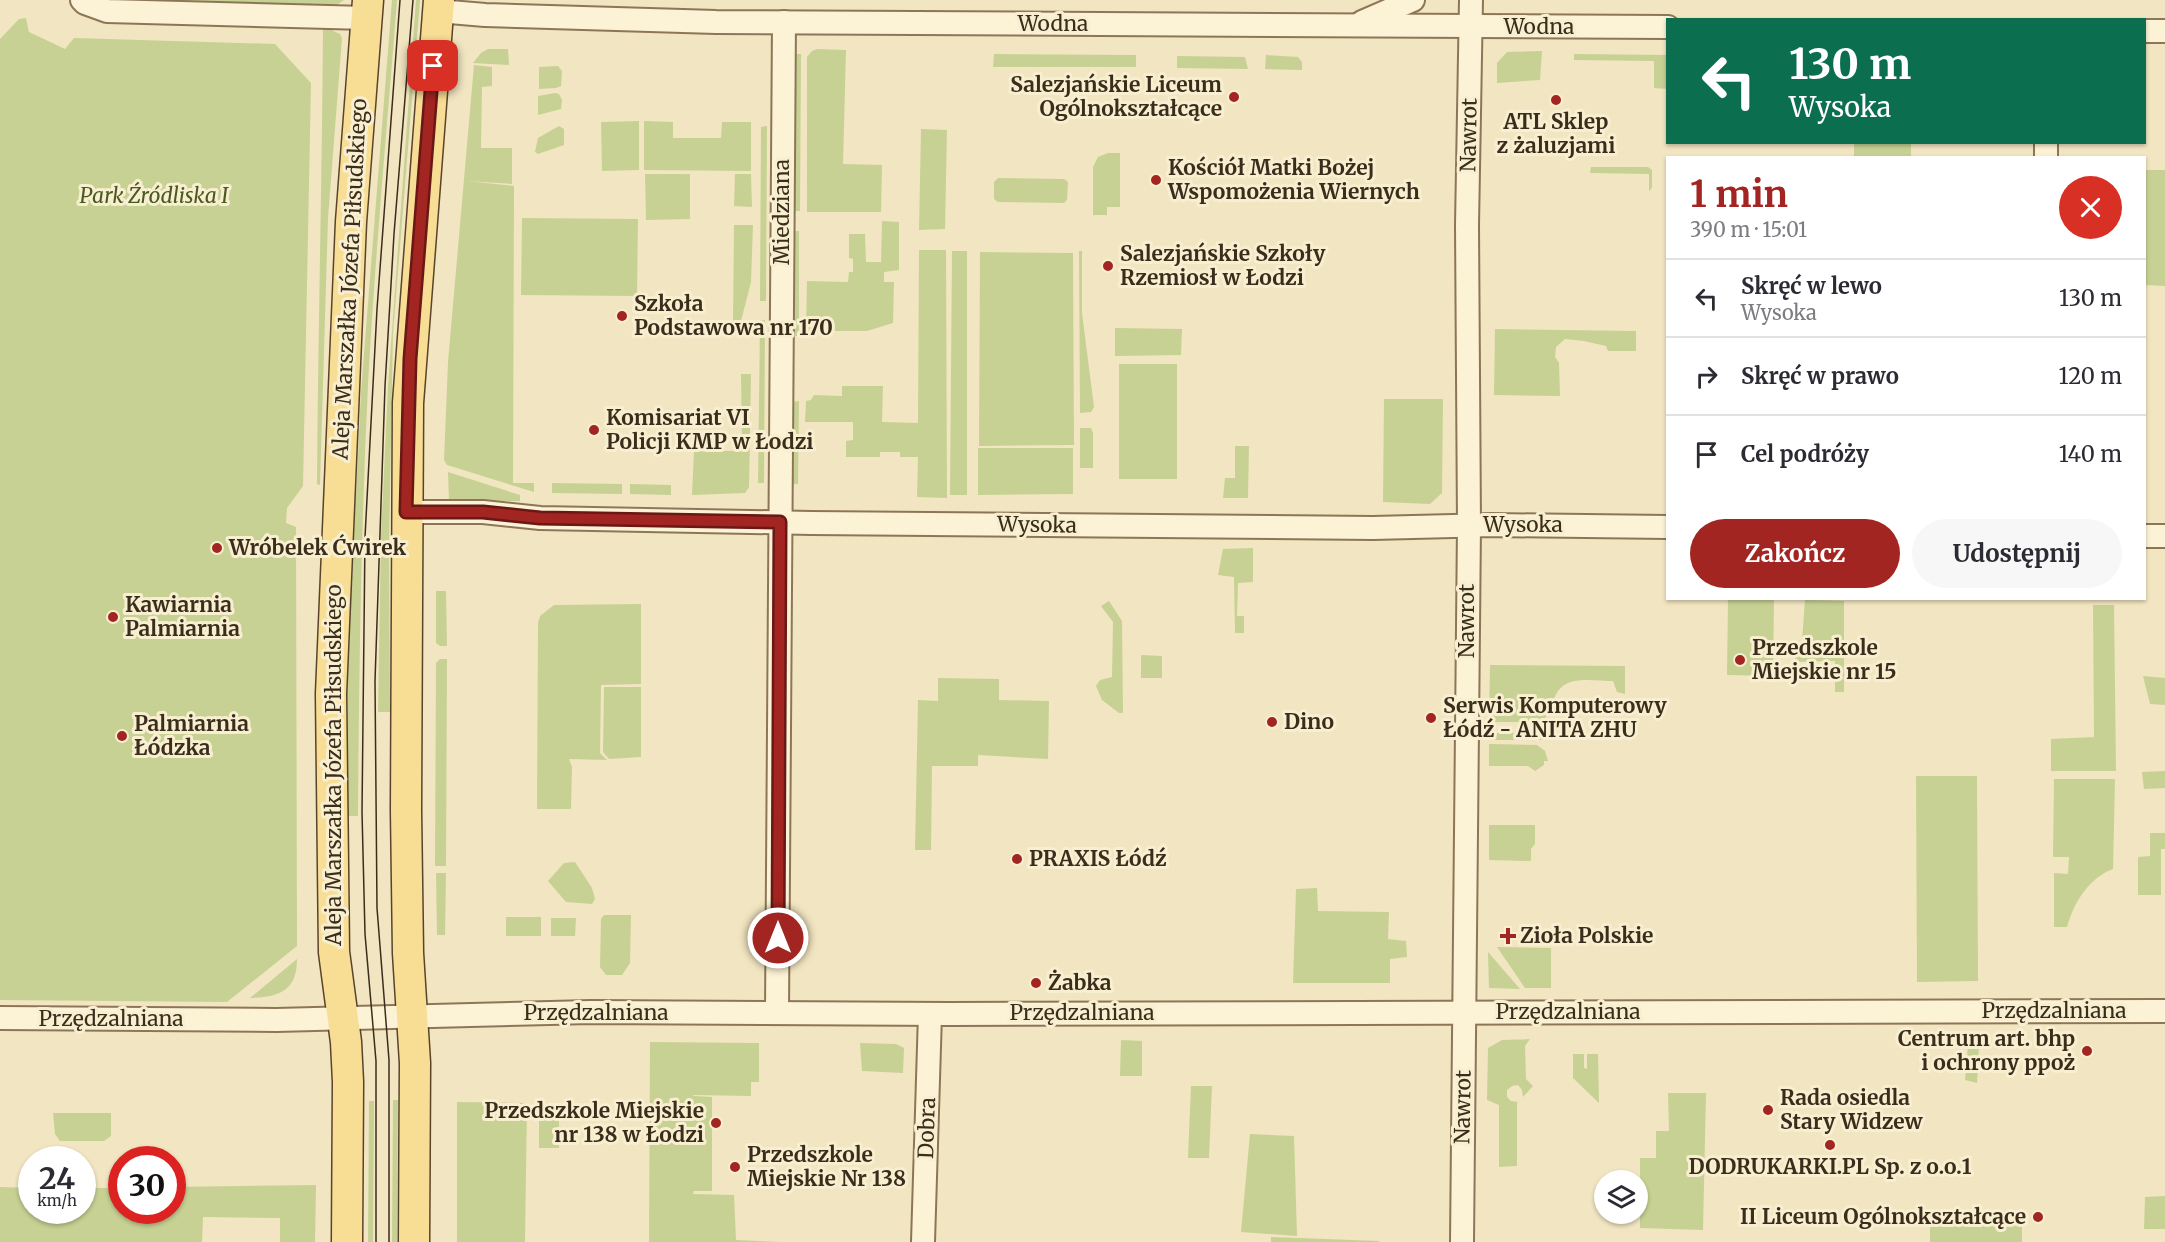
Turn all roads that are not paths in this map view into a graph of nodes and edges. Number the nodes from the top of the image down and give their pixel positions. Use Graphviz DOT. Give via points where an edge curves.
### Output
graph roads {
  1 [pos="82,0"];
  2 [pos="1413,0"];
  3 [pos="1471,0"];
  4 [pos="438,6"];
  5 [pos="367,9"];
  6 [pos="784,22"];
  7 [pos="1353,26"];
  8 [pos="1470,26"];
  9 [pos="1666,27"];
  10 [pos="2146,31"];
  11 [pos="2165,31"];
  12 [pos="406,512"];
  13 [pos="780,522"];
  14 [pos="1469,525"];
  15 [pos="1666,527"];
  16 [pos="2146,536"];
  17 [pos="2165,536"];
  18 [pos="2165,1011"];
  19 [pos="777,1013"];
  20 [pos="1464,1013"];
  21 [pos="930,1014"];
  22 [pos="412,1016"];
  23 [pos="0,1018"];
  24 [pos="343,1018"];
  25 [pos="347,1242"];
  26 [pos="414,1242"];
  27 [pos="923,1242"];
  28 [pos="1462,1242"];
  1 -- 5 [label="street" via="107,11"];
  2 -- 7 [label="street"];
  3 -- 8 [label="street, Nawrot"];
  4 -- 6 [label="street, Wodna" via="569,18"];
  4 -- 12 [label="main road" via="410,359"];
  5 -- 24 [label="main road, Aleja Marszałka Józefa Piłsudskiego" via="350,233 331,694 333,952"];
  6 -- 7 [label="street, Wodna"];
  6 -- 13 [label="street, Miedziana"];
  7 -- 8 [label="street, Wodna"];
  8 -- 9 [label="street, Wodna"];
  8 -- 14 [label="street, Nawrot"];
  10 -- 11 [label="street"];
  12 -- 13 [label="street, Wysoka"];
  12 -- 22 [label="main road" via="407,934"];
  13 -- 14 [label="street, Wysoka" via="1373,528"];
  13 -- 19 [label="street, Miedziana"];
  14 -- 15 [label="street, Wysoka"];
  14 -- 20 [label="street, Nawrot"];
  16 -- 17 [label="street"];
  18 -- 20 [label="street, Przędzalniana"];
  19 -- 21 [label="street, Przędzalniana"];
  19 -- 22 [label="street, Przędzalniana"];
  20 -- 21 [label="street, Przędzalniana"];
  20 -- 28 [label="street, Nawrot"];
  21 -- 27 [label="street, Dobra"];
  22 -- 24 [label="street, Przędzalniana"];
  22 -- 26 [label="main road" via="416,1090"];
  23 -- 24 [label="street, Przędzalniana"];
  24 -- 25 [label="main road, Aleja Marszałka Józefa Piłsudskiego" via="348,1082"];
}
